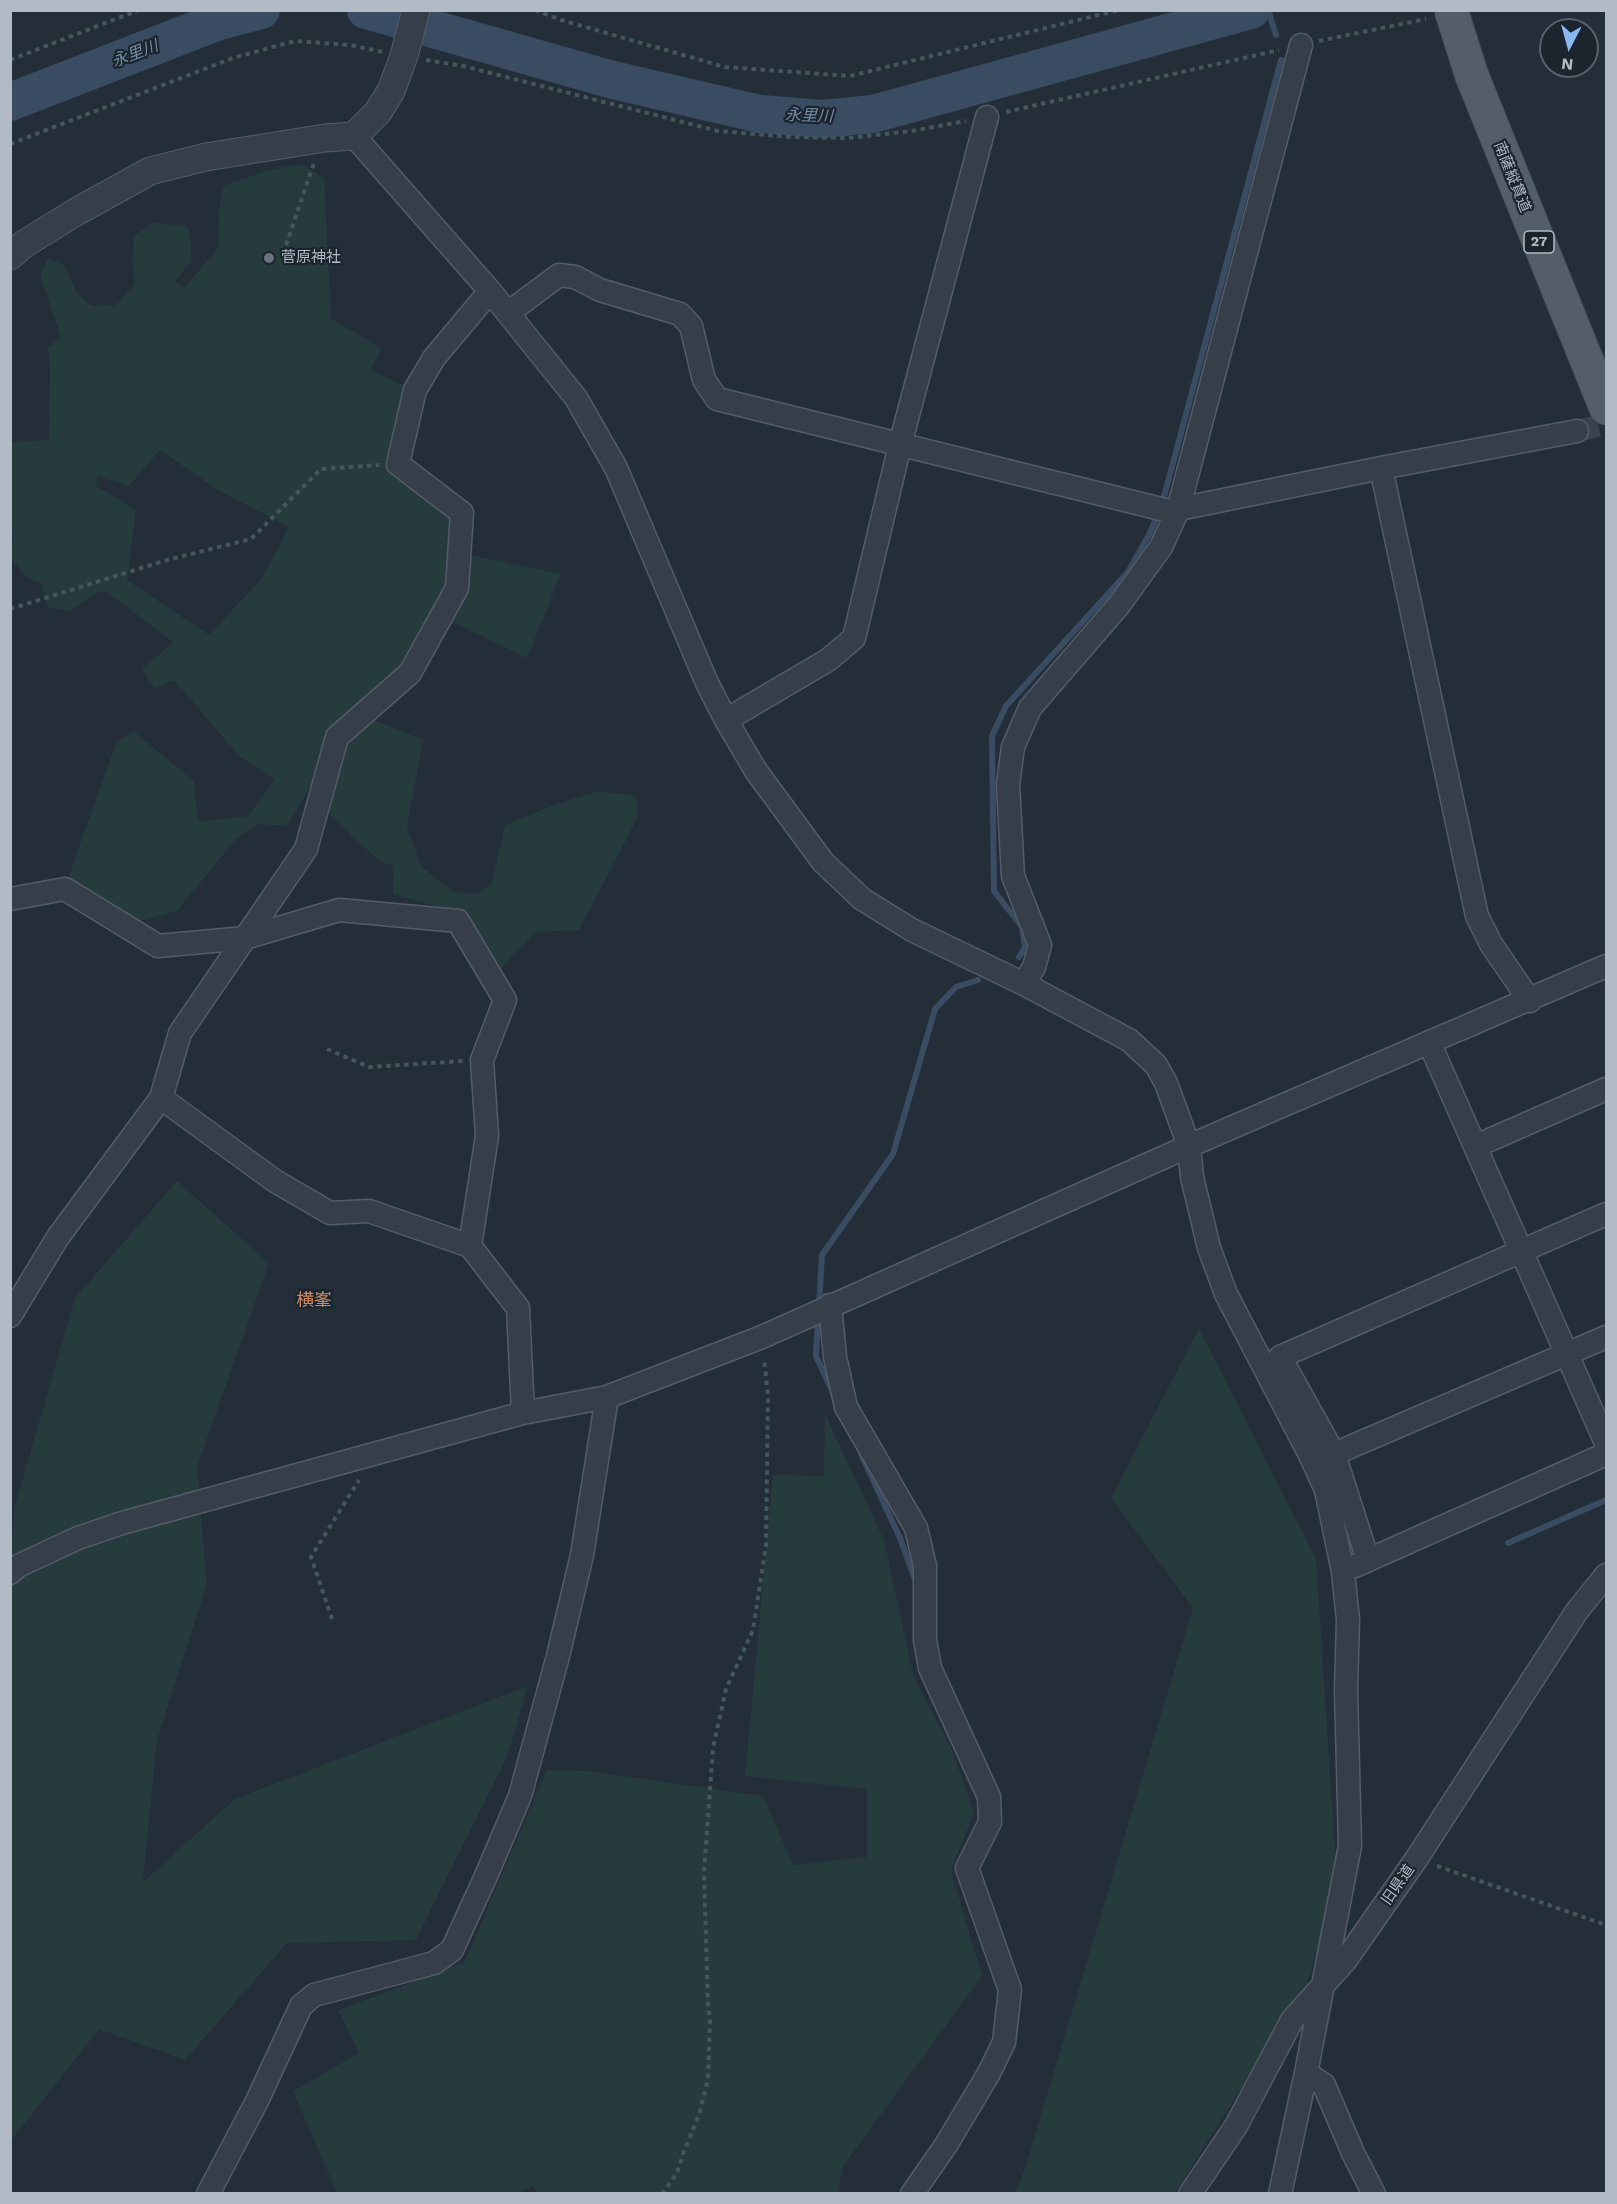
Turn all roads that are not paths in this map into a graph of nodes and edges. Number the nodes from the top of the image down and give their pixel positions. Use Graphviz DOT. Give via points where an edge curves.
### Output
graph roads {
  1 [pos="416,10"];
  2 [pos="1443,14"];
  3 [pos="1300,45"];
  4 [pos="987,117"];
  5 [pos="354,136"];
  6 [pos="10,256"];
  7 [pos="490,291"];
  8 [pos="508,313"];
  9 [pos="1606,408"];
  10 [pos="1577,431"];
  11 [pos="900,445"];
  12 [pos="1381,468"];
  13 [pos="1167,510"];
  14 [pos="726,720"];
  15 [pos="10,899"];
  16 [pos="245,938"];
  17 [pos="1606,966"];
  18 [pos="1024,984"];
  19 [pos="1530,1001"];
  20 [pos="1429,1042"];
  21 [pos="1606,1089"];
  22 [pos="161,1098"];
  23 [pos="1189,1146"];
  24 [pos="1476,1146"];
  25 [pos="1606,1214"];
  26 [pos="470,1246"];
  27 [pos="1522,1251"];
  28 [pos="820,1309"];
  29 [pos="10,1316"];
  30 [pos="1606,1337"];
  31 [pos="1567,1354"];
  32 [pos="607,1396"];
  33 [pos="523,1413"];
  34 [pos="1606,1443"];
  35 [pos="1334,1454"];
  36 [pos="1606,1454"];
  37 [pos="1368,1560"];
  38 [pos="1343,1572"];
  39 [pos="10,1573"];
  40 [pos="1606,1575"];
  41 [pos="1322,1986"];
  42 [pos="1306,2073"];
  43 [pos="208,2193"];
  44 [pos="912,2193"];
  45 [pos="1190,2193"];
  46 [pos="1280,2193"];
  47 [pos="1374,2193"];
  1 -- 5 [label="street" via="391,91 378,112"];
  2 -- 9 [label="main road, 南薩縦貫道 / 27, bridge" via="1472,76"];
  3 -- 13 [label="street"];
  4 -- 11 [label="street"];
  5 -- 6 [label="street" via="206,157 150,171 76,212"];
  5 -- 7 [label="street"];
  7 -- 8 [label="street"];
  7 -- 16 [label="street" via="434,358 415,390 398,464 462,513 457,588 410,673 337,737 306,849"];
  8 -- 11 [label="street" via="560,275 575,278 600,290 680,314 691,326 704,380 717,399"];
  8 -- 14 [label="street" via="576,398 616,468"];
  10 -- 12 [label="street"];
  11 -- 13 [label="street"];
  11 -- 14 [label="street" via="854,638 828,660"];
  12 -- 13 [label="street"];
  12 -- 19 [label="street" via="1477,916"];
  13 -- 18 [label="street" via="1161,547 1119,605 1030,708 1013,747 1008,784 1013,876 1040,945"];
  14 -- 18 [label="street" via="756,771 824,862 862,899 912,930"];
  15 -- 16 [label="street" via="65,889 158,946"];
  16 -- 22 [label="street" via="180,1033"];
  16 -- 26 [label="street" via="339,910 458,921 506,1000 482,1060 487,1136"];
  17 -- 19 [label="street"];
  18 -- 23 [label="street" via="1143,1051 1166,1083"];
  19 -- 20 [label="street"];
  20 -- 23 [label="street"];
  20 -- 24 [label="street"];
  21 -- 24 [label="street"];
  22 -- 26 [label="street" via="275,1181 330,1213 369,1211"];
  22 -- 29 [label="street" via="58,1237"];
  23 -- 28 [label="street"];
  23 -- 38 [label="street" via="1209,1248 1226,1294 1326,1490"];
  24 -- 27 [label="street"];
  25 -- 27 [label="street"];
  26 -- 33 [label="street" via="518,1308"];
  27 -- 31 [label="street"];
  27 -- 35 [label="street" via="1280,1357"];
  28 -- 32 [label="street" via="762,1337"];
  28 -- 44 [label="street" via="846,1407 916,1528 925,1566 925,1640 930,1668 989,1797 990,1822 968,1868 1010,1990 1004,2042 946,2145"];
  30 -- 31 [label="street"];
  31 -- 34 [label="street"];
  31 -- 35 [label="street"];
  32 -- 33 [label="street"];
  32 -- 43 [label="street" via="582,1556 520,1796 452,1950 434,1963 314,1995 301,2006 257,2102"];
  33 -- 39 [label="street" via="122,1523 78,1538"];
  35 -- 37 [label="street"];
  36 -- 37 [label="street"];
  37 -- 38 [label="street"];
  38 -- 41 [label="street" via="1348,1620 1350,1846"];
  40 -- 41 [label="street, 旧県道" via="1577,1611 1417,1858"];
  41 -- 42 [label="street"];
  41 -- 45 [label="street, 旧県道" via="1292,2020 1236,2126"];
  42 -- 46 [label="street"];
  42 -- 47 [label="street" via="1324,2085"];
}
